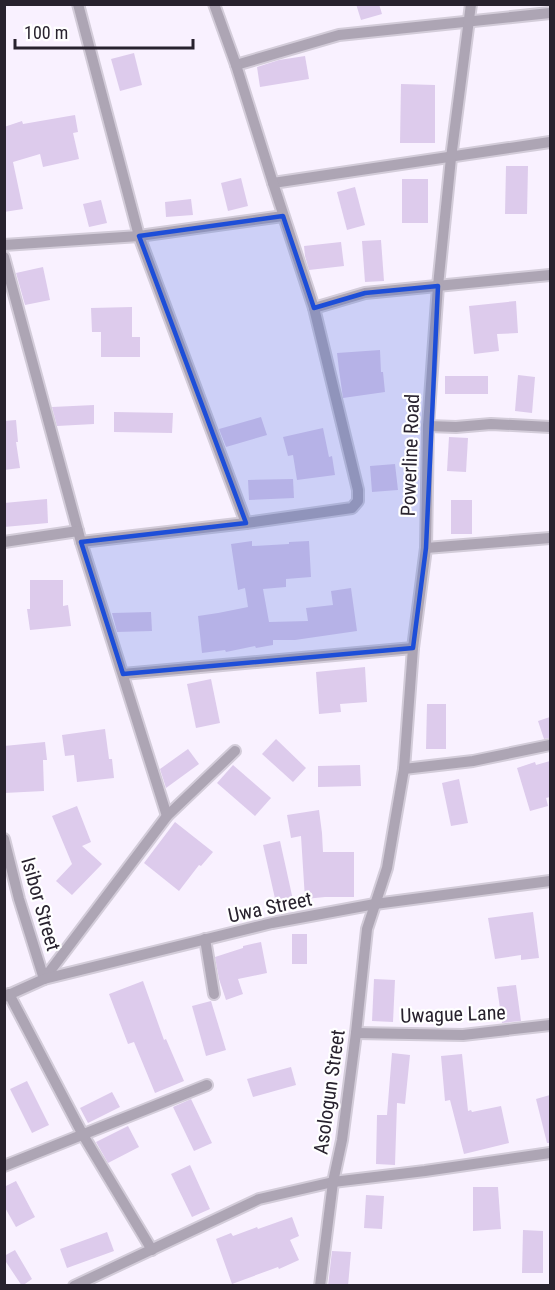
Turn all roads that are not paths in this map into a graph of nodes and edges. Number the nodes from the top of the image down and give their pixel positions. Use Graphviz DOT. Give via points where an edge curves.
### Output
graph roads {
  1 [pos="78,4"];
  2 [pos="214,4"];
  3 [pos="471,4"];
  4 [pos="550,14"];
  5 [pos="469,21"];
  6 [pos="236,65"];
  7 [pos="550,142"];
  8 [pos="451,158"];
  9 [pos="273,183"];
  10 [pos="283,216"];
  11 [pos="139,236"];
  12 [pos="4,245"];
  13 [pos="4,257"];
  14 [pos="550,275"];
  15 [pos="438,286"];
  16 [pos="314,308"];
  17 [pos="428,426"];
  18 [pos="550,427"];
  19 [pos="246,523"];
  20 [pos="80,537"];
  21 [pos="550,538"];
  22 [pos="4,542"];
  23 [pos="426,548"];
  24 [pos="413,648"];
  25 [pos="123,674"];
  26 [pos="550,745"];
  27 [pos="235,751"];
  28 [pos="404,769"];
  29 [pos="167,816"];
  30 [pos="4,839"];
  31 [pos="550,881"];
  32 [pos="375,904"];
  33 [pos="205,939"];
  34 [pos="44,979"];
  35 [pos="214,994"];
  36 [pos="7,996"];
  37 [pos="550,1025"];
  38 [pos="356,1033"];
  39 [pos="207,1086"];
  40 [pos="83,1135"];
  41 [pos="550,1153"];
  42 [pos="4,1166"];
  43 [pos="333,1182"];
  44 [pos="152,1250"];
  45 [pos="74,1286"];
  46 [pos="320,1286"];
  1 -- 11 [label="street"];
  2 -- 6 [label="street"];
  3 -- 5 [label="street, Powerline Road"];
  4 -- 5 [label="street"];
  5 -- 6 [label="street" via="339,35"];
  5 -- 8 [label="street, Powerline Road"];
  6 -- 9 [label="street"];
  7 -- 8 [label="street"];
  8 -- 9 [label="street"];
  8 -- 15 [label="street, Powerline Road"];
  9 -- 10 [label="street"];
  10 -- 11 [label="street"];
  10 -- 16 [label="street"];
  11 -- 12 [label="street"];
  11 -- 19 [label="street"];
  13 -- 20 [label="street"];
  14 -- 15 [label="street"];
  15 -- 16 [label="street" via="364,293"];
  15 -- 17 [label="street, Powerline Road"];
  16 -- 19 [label="street" via="358,501 352,508"];
  17 -- 18 [label="street"];
  17 -- 23 [label="street, Powerline Road"];
  19 -- 20 [label="street"];
  20 -- 22 [label="street"];
  20 -- 25 [label="street"];
  21 -- 23 [label="street"];
  23 -- 24 [label="street, Powerline Road"];
  24 -- 25 [label="street"];
  24 -- 28 [label="street, Powerline Road"];
  25 -- 29 [label="street"];
  26 -- 28 [label="street" via="473,761"];
  27 -- 29 [label="street"];
  28 -- 32 [label="street, Powerline Road" via="387,868"];
  29 -- 34 [label="street"];
  30 -- 34 [label="street, Isibor Street"];
  31 -- 32 [label="street, Uwa Street"];
  32 -- 33 [label="street, Uwa Street"];
  32 -- 38 [label="street, Asologun Street" via="367,929"];
  33 -- 34 [label="street, Uwa Street"];
  33 -- 35 [label="street"];
  34 -- 36 [label="street, Uwa Street"];
  36 -- 40 [label="street"];
  37 -- 38 [label="street, Uwague Lane" via="463,1035"];
  38 -- 43 [label="street, Asologun Street"];
  39 -- 40 [label="street"];
  40 -- 42 [label="street"];
  40 -- 44 [label="street"];
  41 -- 43 [label="street"];
  43 -- 44 [label="street" via="259,1199"];
  43 -- 46 [label="street, Asologun Street"];
  44 -- 45 [label="street"];
}
